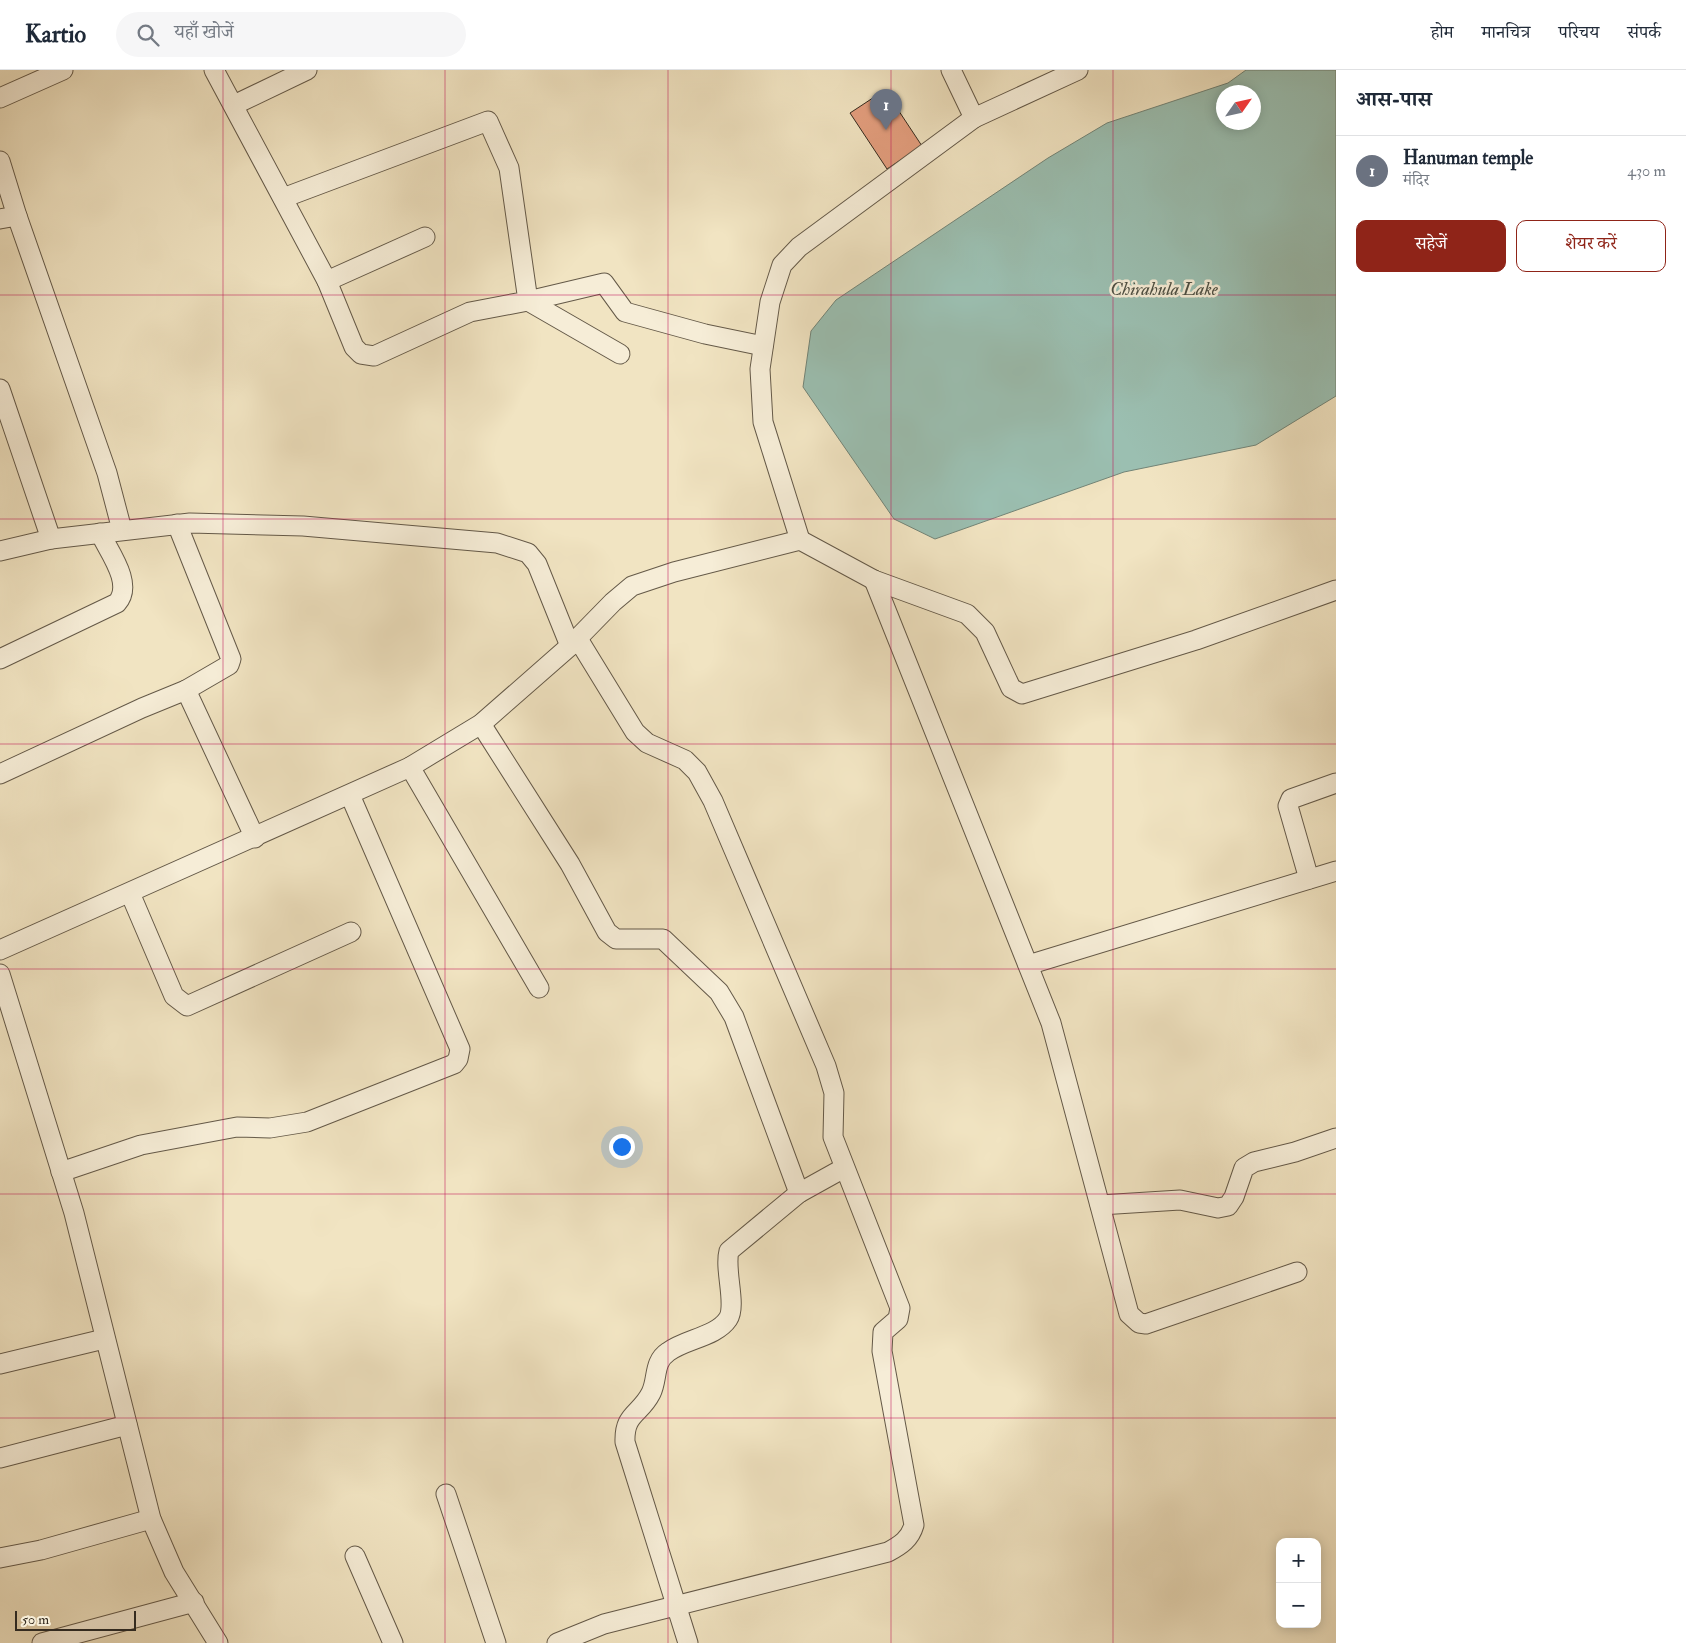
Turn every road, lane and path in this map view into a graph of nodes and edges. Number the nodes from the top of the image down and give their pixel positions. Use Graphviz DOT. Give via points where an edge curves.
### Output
graph roads {
  1 [pos="63,70"];
  2 [pos="214,70"];
  3 [pos="307,70"];
  4 [pos="951,70"];
  5 [pos="1078,70"];
  6 [pos="0,98"];
  7 [pos="234,105"];
  8 [pos="974,118"];
  9 [pos="0,161"];
  10 [pos="283,198"];
  11 [pos="8,218"];
  12 [pos="425,237"];
  13 [pos="327,281"];
  14 [pos="528,301"];
  15 [pos="763,346"];
  16 [pos="620,354"];
  17 [pos="0,389"];
  18 [pos="177,524"];
  19 [pos="122,530"];
  20 [pos="100,533"];
  21 [pos="52,539"];
  22 [pos="800,540"];
  23 [pos="0,551"];
  24 [pos="874,580"];
  25 [pos="1336,590"];
  26 [pos="574,642"];
  27 [pos="0,659"];
  28 [pos="186,690"];
  29 [pos="480,724"];
  30 [pos="410,767"];
  31 [pos="0,774"];
  32 [pos="1336,783"];
  33 [pos="350,795"];
  34 [pos="254,838"];
  35 [pos="1336,871"];
  36 [pos="1309,879"];
  37 [pos="130,893"];
  38 [pos="350,932"];
  39 [pos="0,950"];
  40 [pos="1028,965"];
  41 [pos="0,974"];
  42 [pos="539,988"];
  43 [pos="1336,1138"];
  44 [pos="844,1168"];
  45 [pos="61,1172"];
  46 [pos="799,1194"];
  47 [pos="1100,1205"];
  48 [pos="1297,1272"];
  49 [pos="104,1339"];
  50 [pos="0,1364"];
  51 [pos="127,1425"];
  52 [pos="0,1458"];
  53 [pos="446,1494"];
  54 [pos="151,1519"];
  55 [pos="355,1556"];
  56 [pos="0,1558"];
  57 [pos="194,1602"];
  58 [pos="677,1607"];
  59 [pos="42,1643"];
  60 [pos="218,1643"];
  61 [pos="393,1643"];
  62 [pos="496,1643"];
  63 [pos="557,1643"];
  64 [pos="688,1643"];
  1 -- 6 [label="street"];
  2 -- 7 [label="street"];
  3 -- 7 [label="street"];
  4 -- 8 [label="street"];
  5 -- 8 [label="street"];
  7 -- 10 [label="street"];
  8 -- 15 [label="street" via="799,247 782,265 770,302"];
  9 -- 11 [label="street"];
  10 -- 13 [label="street"];
  10 -- 14 [label="street" via="488,121 509,168"];
  11 -- 19 [label="street" via="107,472"];
  12 -- 13 [label="street"];
  13 -- 14 [label="street" via="354,347 360,354 374,356 470,312"];
  14 -- 15 [label="street" via="604,283 625,312"];
  14 -- 16 [label="street"];
  15 -- 22 [label="street" via="760,369 763,422"];
  17 -- 21 [label="street"];
  18 -- 19 [label="street"];
  18 -- 26 [label="street" via="303,526 497,543 528,553 537,564"];
  18 -- 28 [label="street" via="230,659 230,665"];
  19 -- 20 [label="street"];
  20 -- 21 [label="street"];
  20 -- 27 [label="street" via="123,582 121,598 117,603"];
  21 -- 23 [label="street"];
  22 -- 24 [label="street"];
  22 -- 26 [label="street" via="632,586"];
  24 -- 25 [label="street" via="967,614 985,632 1011,688 1022,694 1196,640"];
  24 -- 40 [label="street"];
  26 -- 29 [label="street"];
  26 -- 44 [label="street" via="635,732 647,743 685,760 698,772 713,801 826,1066 834,1093 833,1137"];
  28 -- 31 [label="street"];
  28 -- 34 [label="street"];
  29 -- 30 [label="street"];
  29 -- 46 [label="street" via="570,864 607,932 616,939 663,939 719,992 734,1017"];
  30 -- 33 [label="street"];
  30 -- 42 [label="street"];
  32 -- 36 [label="street" via="1302,793 1291,799 1288,806"];
  33 -- 34 [label="street"];
  33 -- 45 [label="street" via="460,1048 458,1059 454,1064 306,1122 270,1128 237,1127 141,1145"];
  34 -- 37 [label="street"];
  35 -- 36 [label="street"];
  36 -- 40 [label="street"];
  37 -- 38 [label="street" via="174,996 187,1006"];
  37 -- 39 [label="street"];
  40 -- 47 [label="street" via="1051,1023"];
  41 -- 45 [label="street"];
  43 -- 47 [label="street" via="1254,1162 1244,1168 1228,1206 1218,1208 1180,1200"];
  44 -- 46 [label="street"];
  44 -- 58 [label="street" via="900,1308 898,1319 883,1332 882,1346 914,1525 912,1534 888,1552"];
  45 -- 49 [label="street"];
  46 -- 58 [label="street" via="729,1251 726,1262 732,1309 729,1318 720,1327 667,1352 658,1363 651,1394 625,1428 625,1442"];
  47 -- 48 [label="street" via="1129,1314 1138,1323 1146,1324"];
  49 -- 50 [label="street"];
  49 -- 51 [label="street"];
  51 -- 52 [label="street"];
  51 -- 54 [label="street"];
  53 -- 62 [label="street"];
  54 -- 56 [label="street" via="41,1550"];
  54 -- 57 [label="street" via="174,1572"];
  55 -- 61 [label="street"];
  57 -- 59 [label="street"];
  57 -- 60 [label="street"];
  58 -- 63 [label="street" via="604,1624"];
  58 -- 64 [label="street"];
}
